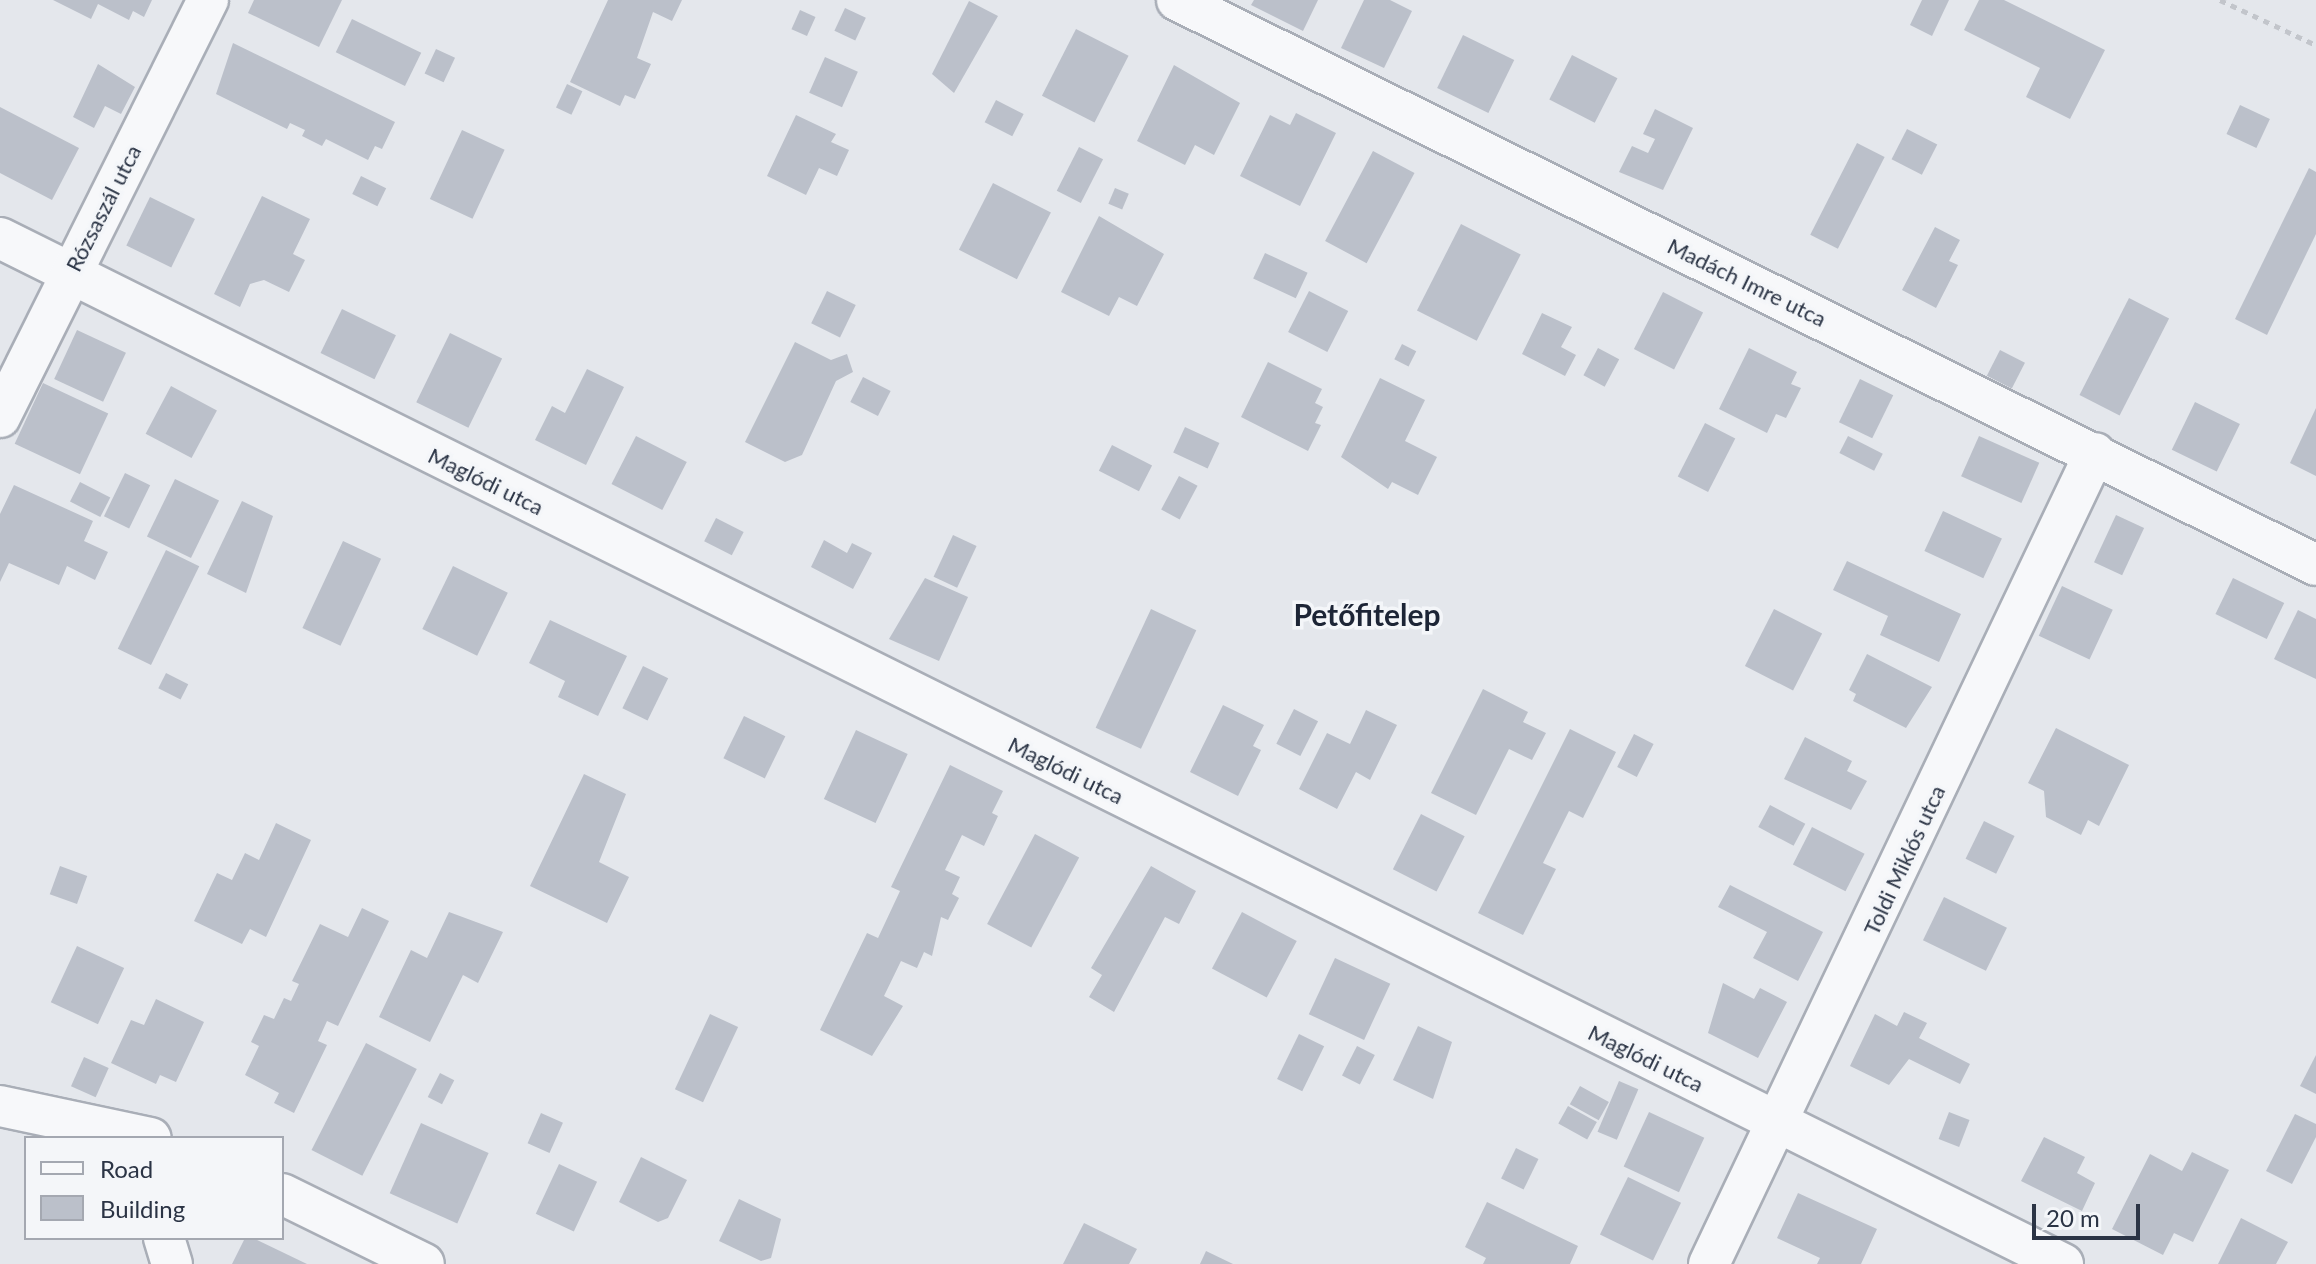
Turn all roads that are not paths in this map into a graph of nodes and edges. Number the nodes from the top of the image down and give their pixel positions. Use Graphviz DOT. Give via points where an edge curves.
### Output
graph roads {
  1 [pos="208,0"];
  2 [pos="1177,0"];
  3 [pos="0,238"];
  4 [pos="70,275"];
  5 [pos="0,417"];
  6 [pos="2095,453"];
  7 [pos="2316,565"];
  8 [pos="0,1106"];
  9 [pos="1779,1124"];
  10 [pos="139,1136"];
  11 [pos="284,1195"];
  12 [pos="165,1240"];
  13 [pos="172,1264"];
  14 [pos="424,1264"];
  15 [pos="1709,1264"];
  16 [pos="2063,1264"];
  1 -- 4 [label="street, Rózsaszál utca"];
  2 -- 6 [label="street, Madách Imre utca"];
  3 -- 4 [label="street, Maglódi utca"];
  4 -- 5 [label="street, Rózsaszál utca"];
  4 -- 9 [label="street, Maglódi utca"];
  6 -- 7 [label="street, Madách Imre utca"];
  6 -- 9 [label="street, Toldi Miklós utca"];
  8 -- 10 [label="street"];
  9 -- 15 [label="street, Toldi Miklós utca"];
  9 -- 16 [label="street, Maglódi utca"];
  11 -- 14 [label="street"];
  12 -- 13 [label="street"];
}
